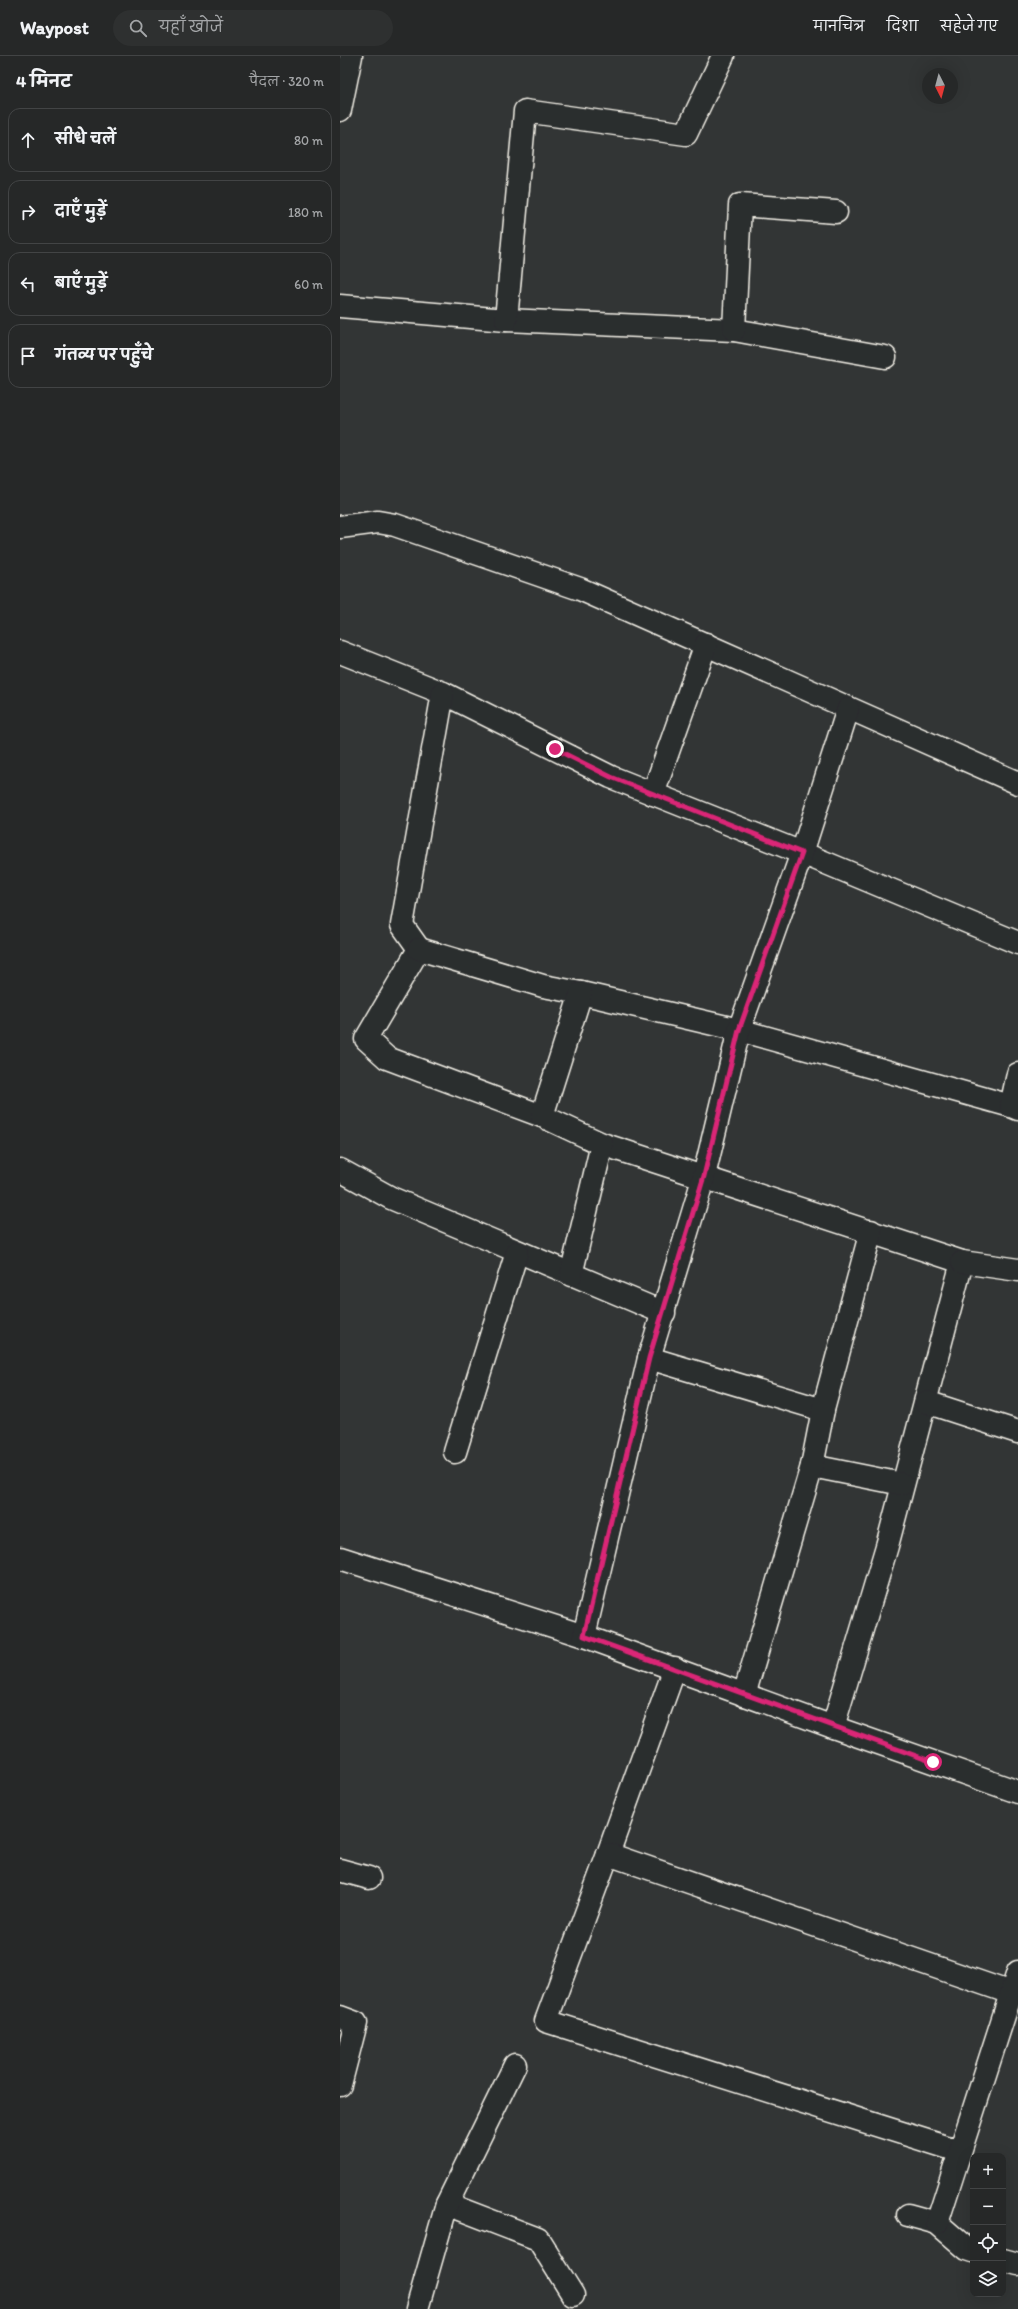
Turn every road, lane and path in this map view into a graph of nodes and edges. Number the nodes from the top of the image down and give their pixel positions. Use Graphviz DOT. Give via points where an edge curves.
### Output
graph roads {
  1 [pos="723,56"];
  2 [pos="347,62"];
  3 [pos="340,110"];
  4 [pos="836,212"];
  5 [pos="340,306"];
  6 [pos="506,320"];
  7 [pos="734,330"];
  8 [pos="885,356"];
  9 [pos="340,527"];
  10 [pos="706,644"];
  11 [pos="340,652"];
  12 [pos="443,693"];
  13 [pos="848,709"];
  14 [pos="1018,783"];
  15 [pos="653,794"];
  16 [pos="802,853"];
  17 [pos="1018,943"];
  18 [pos="419,949"];
  19 [pos="581,993"];
  20 [pos="739,1030"];
  21 [pos="1018,1074"];
  22 [pos="1014,1107"];
  23 [pos="542,1116"];
  24 [pos="602,1144"];
  25 [pos="340,1170"];
  26 [pos="704,1176"];
  27 [pos="871,1231"];
  28 [pos="517,1252"];
  29 [pos="962,1262"];
  30 [pos="1018,1270"];
  31 [pos="571,1275"];
  32 [pos="664,1313"];
  33 [pos="649,1358"];
  34 [pos="926,1402"];
  35 [pos="822,1410"];
  36 [pos="1018,1432"];
  37 [pos="455,1452"];
  38 [pos="812,1466"];
  39 [pos="902,1484"];
  40 [pos="340,1558"];
  41 [pos="584,1636"];
  42 [pos="675,1668"];
  43 [pos="744,1695"];
  44 [pos="833,1727"];
  45 [pos="1018,1792"];
  46 [pos="608,1854"];
  47 [pos="340,1870"];
  48 [pos="369,1878"];
  49 [pos="1018,1972"];
  50 [pos="1011,1993"];
  51 [pos="340,2017"];
  52 [pos="515,2065"];
  53 [pos="340,2085"];
  54 [pos="959,2151"];
  55 [pos="447,2204"];
  56 [pos="908,2215"];
  57 [pos="937,2223"];
  58 [pos="970,2250"];
  59 [pos="1006,2261"];
  60 [pos="1018,2264"];
  61 [pos="573,2295"];
  62 [pos="417,2309"];
  1 -- 6 [label="street" via="686,134 525,111"];
  2 -- 3 [label="street"];
  4 -- 7 [label="street" via="740,205"];
  5 -- 6 [label="street"];
  6 -- 7 [label="street"];
  7 -- 8 [label="street"];
  9 -- 10 [label="street" via="378,522 395,525 580,589"];
  10 -- 13 [label="street"];
  10 -- 15 [label="street"];
  11 -- 12 [label="street"];
  12 -- 15 [label="street" via="611,777"];
  12 -- 18 [label="street" via="402,925"];
  13 -- 14 [label="street"];
  13 -- 16 [label="street"];
  15 -- 16 [label="street"];
  16 -- 17 [label="street"];
  16 -- 20 [label="street"];
  18 -- 19 [label="street" via="543,986"];
  18 -- 23 [label="street" via="366,1039 387,1058"];
  19 -- 20 [label="street"];
  19 -- 23 [label="street"];
  20 -- 22 [label="street"];
  20 -- 26 [label="street"];
  21 -- 22 [label="street"];
  23 -- 24 [label="street"];
  24 -- 26 [label="street"];
  24 -- 31 [label="street"];
  25 -- 28 [label="street" via="391,1198"];
  26 -- 27 [label="street"];
  26 -- 32 [label="street"];
  27 -- 29 [label="street"];
  27 -- 35 [label="street"];
  28 -- 31 [label="street"];
  28 -- 37 [label="street"];
  29 -- 30 [label="street"];
  29 -- 34 [label="street"];
  31 -- 32 [label="street"];
  32 -- 33 [label="street"];
  33 -- 35 [label="street"];
  33 -- 41 [label="street"];
  34 -- 36 [label="street"];
  34 -- 39 [label="street"];
  35 -- 38 [label="street"];
  38 -- 39 [label="street"];
  38 -- 43 [label="street"];
  39 -- 44 [label="street" via="887,1546"];
  40 -- 41 [label="street"];
  41 -- 42 [label="street"];
  42 -- 43 [label="street"];
  42 -- 46 [label="street"];
  43 -- 44 [label="street"];
  44 -- 45 [label="street"];
  46 -- 50 [label="street"];
  46 -- 54 [label="street" via="546,2021"];
  47 -- 48 [label="street"];
  49 -- 50 [label="street"];
  50 -- 54 [label="street"];
  51 -- 53 [label="street" via="356,2023"];
  52 -- 55 [label="street"];
  54 -- 57 [label="street"];
  55 -- 61 [label="street" via="538,2239"];
  55 -- 62 [label="street"];
  56 -- 57 [label="street"];
  57 -- 58 [label="street"];
  59 -- 60 [label="street"];
}
